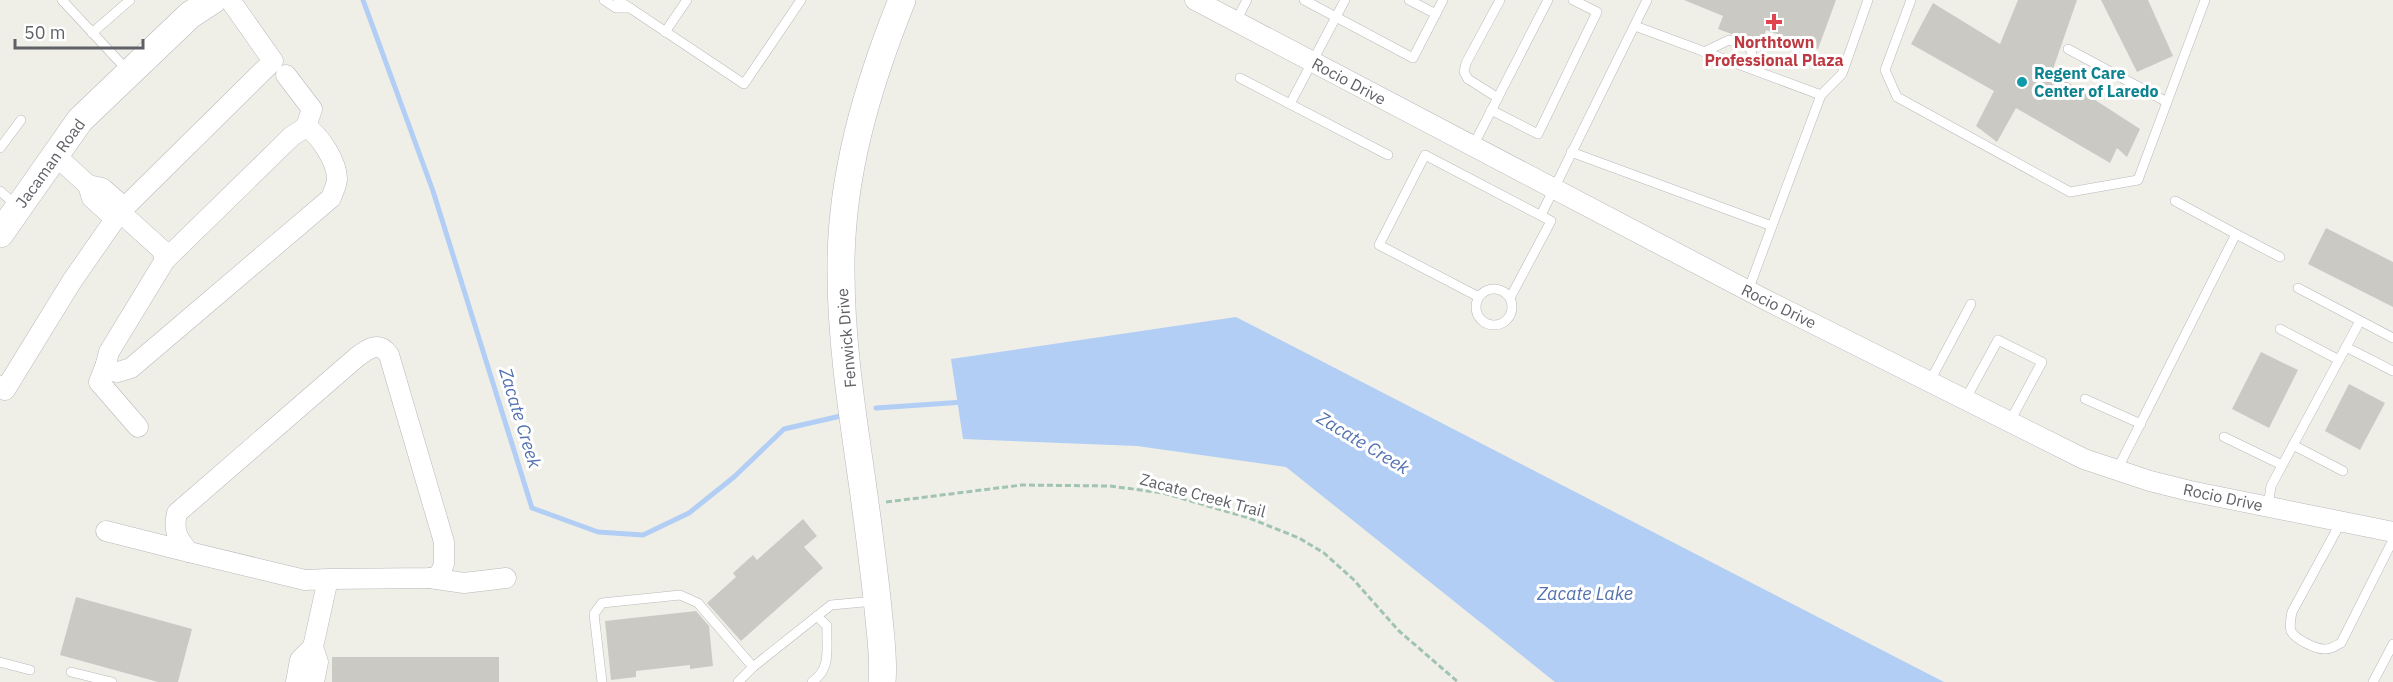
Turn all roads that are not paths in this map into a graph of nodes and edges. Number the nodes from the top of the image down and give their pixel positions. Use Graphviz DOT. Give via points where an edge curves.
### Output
graph roads {
  1 [pos="62,0"];
  2 [pos="130,0"];
  3 [pos="213,0"];
  4 [pos="230,0"];
  5 [pos="604,0"];
  6 [pos="618,0"];
  7 [pos="687,0"];
  8 [pos="801,0"];
  9 [pos="902,0"];
  10 [pos="1196,0"];
  11 [pos="1247,0"];
  12 [pos="1304,0"];
  13 [pos="1345,0"];
  14 [pos="1408,0"];
  15 [pos="1443,0"];
  16 [pos="1500,0"];
  17 [pos="1548,0"];
  18 [pos="1573,0"];
  19 [pos="1647,0"];
  20 [pos="1868,0"];
  21 [pos="1911,0"];
  22 [pos="2205,0"];
  23 [pos="630,8"];
  24 [pos="1436,14"];
  25 [pos="1336,17"];
  26 [pos="1236,21"];
  27 [pos="1635,26"];
  28 [pos="665,32"];
  29 [pos="92,33"];
  30 [pos="2068,49"];
  31 [pos="1704,52"];
  32 [pos="1312,62"];
  33 [pos="1757,71"];
  34 [pos="129,72"];
  35 [pos="285,75"];
  36 [pos="1240,78"];
  37 [pos="1821,95"];
  38 [pos="1498,98"];
  39 [pos="2167,102"];
  40 [pos="1290,104"];
  41 [pos="1491,111"];
  42 [pos="21,120"];
  43 [pos="306,127"];
  44 [pos="1473,146"];
  45 [pos="0,148"];
  46 [pos="1571,152"];
  47 [pos="55,155"];
  48 [pos="1388,155"];
  49 [pos="1553,189"];
  50 [pos="9,199"];
  51 [pos="2175,201"];
  52 [pos="120,212"];
  53 [pos="1540,215"];
  54 [pos="1772,226"];
  55 [pos="0,234"];
  56 [pos="2236,234"];
  57 [pos="2280,257"];
  58 [pos="165,260"];
  59 [pos="2298,288"];
  60 [pos="1748,291"];
  61 [pos="1479,297"];
  62 [pos="1510,298"];
  63 [pos="1971,304"];
  64 [pos="2360,321"];
  65 [pos="2280,328"];
  66 [pos="2393,338"];
  67 [pos="2346,347"];
  68 [pos="2339,360"];
  69 [pos="106,364"];
  70 [pos="2393,371"];
  71 [pos="1930,381"];
  72 [pos="0,386"];
  73 [pos="2085,399"];
  74 [pos="1965,400"];
  75 [pos="2009,423"];
  76 [pos="2141,424"];
  77 [pos="138,427"];
  78 [pos="2224,437"];
  79 [pos="2294,445"];
  80 [pos="2282,465"];
  81 [pos="2117,470"];
  82 [pos="2343,471"];
  83 [pos="2268,507"];
  84 [pos="2341,521"];
  85 [pos="106,531"];
  86 [pos="2393,532"];
  87 [pos="2393,540"];
  88 [pos="189,552"];
  89 [pos="430,578"];
  90 [pos="506,578"];
  91 [pos="328,579"];
  92 [pos="878,601"];
  93 [pos="817,616"];
  94 [pos="2393,644"];
  95 [pos="313,647"];
  96 [pos="0,662"];
  97 [pos="753,667"];
  98 [pos="30,670"];
  99 [pos="71,672"];
  100 [pos="112,682"];
  101 [pos="296,682"];
  102 [pos="314,682"];
  103 [pos="602,682"];
  104 [pos="738,682"];
  105 [pos="812,682"];
  106 [pos="882,682"];
  107 [pos="2373,682"];
  1 -- 29 [label="lane"];
  2 -- 29 [label="lane"];
  3 -- 34 [label="street, Jacaman Road" via="190,15"];
  4 -- 52 [label="street" via="273,61"];
  5 -- 23 [label="lane" via="616,8"];
  6 -- 23 [label="lane"];
  7 -- 28 [label="lane"];
  8 -- 28 [label="lane" via="744,84"];
  9 -- 92 [label="street, Fenwick Drive" via="878,58 856,135 844,217 841,272 845,352"];
  10 -- 26 [label="street, Rocio Drive"];
  11 -- 26 [label="lane"];
  12 -- 25 [label="lane"];
  13 -- 25 [label="lane"];
  14 -- 24 [label="lane"];
  15 -- 24 [label="lane"];
  16 -- 38 [label="lane" via="1464,72 1468,79"];
  17 -- 38 [label="lane"];
  18 -- 41 [label="lane" via="1597,12 1538,134"];
  19 -- 27 [label="lane"];
  20 -- 37 [label="lane" via="1842,74"];
  21 -- 39 [label="lane" via="1885,70 1897,97 2070,192 2138,180"];
  22 -- 39 [label="lane"];
  23 -- 28 [label="lane"];
  24 -- 25 [label="lane" via="1413,58"];
  25 -- 32 [label="lane"];
  26 -- 32 [label="street, Rocio Drive"];
  27 -- 31 [label="lane"];
  27 -- 46 [label="lane"];
  29 -- 34 [label="lane"];
  30 -- 39 [label="lane"];
  31 -- 33 [label="lane"];
  31 -- 33 [label="lane" via="1729,40 1750,48"];
  32 -- 40 [label="lane"];
  32 -- 44 [label="street, Rocio Drive"];
  33 -- 37 [label="lane"];
  34 -- 47 [label="street, Jacaman Road" via="80,120"];
  35 -- 43 [label="street" via="312,109"];
  36 -- 40 [label="lane"];
  37 -- 54 [label="lane"];
  38 -- 41 [label="lane"];
  40 -- 48 [label="lane"];
  41 -- 44 [label="lane"];
  42 -- 45 [label="lane"];
  43 -- 58 [label="street" via="292,136"];
  43 -- 69 [label="street" via="315,132 335,166 337,181 332,198 131,368 111,371"];
  44 -- 49 [label="street, Rocio Drive"];
  46 -- 49 [label="lane"];
  46 -- 54 [label="lane"];
  47 -- 50 [label="street, Jacaman Road"];
  47 -- 52 [label="street" via="88,185 92,198 110,213"];
  49 -- 53 [label="lane"];
  49 -- 60 [label="street, Rocio Drive"];
  50 -- 55 [label="street, Jacaman Road"];
  51 -- 56 [label="lane"];
  52 -- 58 [label="street" via="162,250"];
  52 -- 72 [label="street" via="5,390"];
  53 -- 61 [label="lane" via="1425,155 1378,245"];
  53 -- 62 [label="lane" via="1551,221"];
  54 -- 60 [label="lane"];
  56 -- 57 [label="lane"];
  56 -- 76 [label="lane"];
  58 -- 69 [label="street" via="109,352"];
  59 -- 64 [label="lane"];
  60 -- 71 [label="street, Rocio Drive"];
  61 -- 62 [label="lane" via="1495,288"];
  61 -- 62 [label="lane" via="1477,314 1485,323 1496,326 1510,315"];
  63 -- 71 [label="lane"];
  64 -- 66 [label="lane"];
  64 -- 67 [label="lane"];
  65 -- 68 [label="lane"];
  67 -- 68 [label="lane"];
  67 -- 70 [label="lane"];
  68 -- 79 [label="lane"];
  69 -- 77 [label="street" via="99,382"];
  71 -- 74 [label="street, Rocio Drive"];
  73 -- 76 [label="lane"];
  74 -- 75 [label="street, Rocio Drive"];
  74 -- 75 [label="lane" via="1998,340 2042,362"];
  75 -- 81 [label="street, Rocio Drive" via="2084,459"];
  76 -- 81 [label="lane"];
  78 -- 80 [label="lane"];
  79 -- 80 [label="lane"];
  79 -- 82 [label="lane"];
  80 -- 83 [label="lane" via="2271,486"];
  81 -- 83 [label="street, Rocio Drive" via="2190,491"];
  83 -- 84 [label="street, Rocio Drive"];
  84 -- 86 [label="street, Rocio Drive"];
  84 -- 87 [label="lane" via="2290,622 2295,636 2319,649 2341,643"];
  85 -- 88 [label="street"];
  88 -- 89 [label="street" via="178,540 174,525 177,513 357,357 370,347 380,346 389,356 444,542 442,570 439,576"];
  88 -- 91 [label="street" via="305,580"];
  89 -- 90 [label="street" via="464,583"];
  89 -- 91 [label="street"];
  91 -- 95 [label="street"];
  92 -- 93 [label="lane" via="831,605"];
  92 -- 106 [label="street, Fenwick Drive"];
  93 -- 97 [label="lane"];
  93 -- 105 [label="lane" via="827,626 826,668"];
  94 -- 107 [label="lane"];
  95 -- 101 [label="street" via="300,660"];
  95 -- 102 [label="street" via="318,662"];
  96 -- 98 [label="lane"];
  97 -- 103 [label="lane" via="698,603 680,594 602,603 594,614"];
  97 -- 104 [label="lane"];
  99 -- 100 [label="lane"];
}
